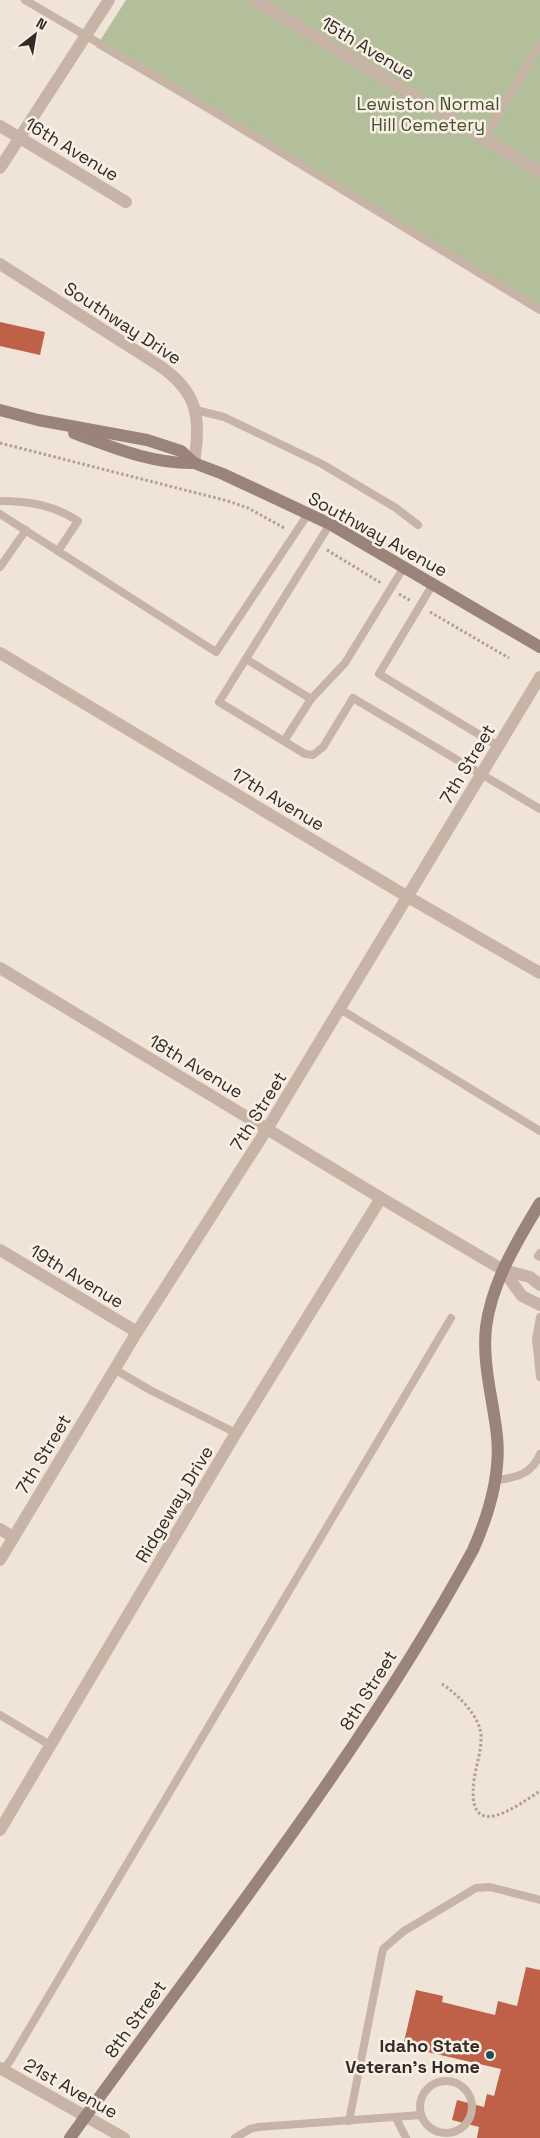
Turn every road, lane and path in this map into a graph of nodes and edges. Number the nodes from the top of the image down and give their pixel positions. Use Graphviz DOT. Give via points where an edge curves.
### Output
graph roads {
  1 [pos="25,0"];
  2 [pos="109,0"];
  3 [pos="255,0"];
  4 [pos="85,36"];
  5 [pos="540,44"];
  6 [pos="0,126"];
  7 [pos="20,137"];
  8 [pos="484,138"];
  9 [pos="0,168"];
  10 [pos="540,172"];
  11 [pos="126,202"];
  12 [pos="0,264"];
  13 [pos="540,310"];
  14 [pos="0,410"];
  15 [pos="196,410"];
  16 [pos="0,443"];
  17 [pos="194,463"];
  18 [pos="0,501"];
  19 [pos="0,514"];
  20 [pos="308,514"];
  21 [pos="330,524"];
  22 [pos="418,525"];
  23 [pos="286,529"];
  24 [pos="26,530"];
  25 [pos="58,551"];
  26 [pos="404,567"];
  27 [pos="0,568"];
  28 [pos="432,584"];
  29 [pos="540,647"];
  30 [pos="0,653"];
  31 [pos="246,659"];
  32 [pos="540,677"];
  33 [pos="311,699"];
  34 [pos="284,741"];
  35 [pos="498,746"];
  36 [pos="481,774"];
  37 [pos="540,809"];
  38 [pos="408,898"];
  39 [pos="0,968"];
  40 [pos="540,973"];
  41 [pos="340,1009"];
  42 [pos="268,1130"];
  43 [pos="540,1132"];
  44 [pos="381,1198"];
  45 [pos="538,1209"];
  46 [pos="0,1250"];
  47 [pos="540,1253"];
  48 [pos="540,1257"];
  49 [pos="503,1270"];
  50 [pos="540,1285"];
  51 [pos="540,1305"];
  52 [pos="540,1317"];
  53 [pos="451,1318"];
  54 [pos="137,1332"];
  55 [pos="538,1341"];
  56 [pos="114,1370"];
  57 [pos="540,1377"];
  58 [pos="236,1433"];
  59 [pos="540,1454"];
  60 [pos="496,1480"];
  61 [pos="0,1529"];
  62 [pos="13,1537"];
  63 [pos="0,1560"];
  64 [pos="442,1684"];
  65 [pos="0,1715"];
  66 [pos="50,1745"];
  67 [pos="540,1791"];
  68 [pos="0,1830"];
  69 [pos="540,1900"];
  70 [pos="2,2069"];
  71 [pos="86,2116"];
  72 [pos="421,2116"];
  73 [pos="396,2118"];
  74 [pos="349,2121"];
  75 [pos="70,2138"];
  76 [pos="124,2138"];
  77 [pos="235,2138"];
  78 [pos="406,2138"];
  1 -- 4 [label="lane"];
  2 -- 4 [label="street"];
  3 -- 8 [label="street, 15th Avenue"];
  4 -- 7 [label="street"];
  4 -- 13 [label="lane"];
  5 -- 8 [label="lane"];
  6 -- 7 [label="street, 16th Avenue"];
  7 -- 9 [label="street"];
  7 -- 11 [label="street, 16th Avenue"];
  8 -- 10 [label="street, 15th Avenue"];
  12 -- 15 [label="street, Southway Drive" via="171,373 191,396"];
  14 -- 17 [label="main road, Southway Avenue" via="172,464"];
  15 -- 17 [label="street, Southway Drive" via="198,439"];
  15 -- 22 [label="lane" via="224,417 322,464 371,492"];
  16 -- 23 [label="path" via="228,501"];
  17 -- 20 [label="main road, Southway Avenue"];
  18 -- 25 [label="lane" via="51,507 78,520"];
  19 -- 24 [label="lane"];
  20 -- 21 [label="main road, Southway Avenue"];
  20 -- 25 [label="lane" via="216,652"];
  21 -- 26 [label="main road, Southway Avenue"];
  21 -- 31 [label="lane"];
  24 -- 25 [label="lane"];
  24 -- 27 [label="lane"];
  26 -- 28 [label="main road, Southway Avenue"];
  26 -- 33 [label="lane" via="345,663"];
  28 -- 29 [label="main road, Southway Avenue"];
  28 -- 35 [label="lane" via="380,674"];
  30 -- 38 [label="street, 17th Avenue"];
  31 -- 33 [label="lane"];
  31 -- 34 [label="lane" via="219,702"];
  32 -- 35 [label="street, 7th Street"];
  33 -- 34 [label="lane"];
  34 -- 36 [label="lane" via="305,754 313,755 323,747 353,698"];
  35 -- 36 [label="street, 7th Street"];
  36 -- 37 [label="lane"];
  36 -- 38 [label="street, 7th Street"];
  38 -- 40 [label="street, 17th Avenue"];
  38 -- 41 [label="street, 7th Street"];
  39 -- 42 [label="street, 18th Avenue"];
  41 -- 42 [label="street, 7th Street"];
  41 -- 43 [label="lane"];
  42 -- 44 [label="street, 18th Avenue"];
  42 -- 54 [label="street, 7th Street"];
  44 -- 49 [label="street, 18th Avenue"];
  44 -- 58 [label="street, Ridgeway Drive"];
  45 -- 49 [label="main road, 8th Street"];
  46 -- 54 [label="street, 19th Avenue"];
  47 -- 48 [label="lane"];
  49 -- 50 [label="street, 18th Avenue" via="530,1277"];
  49 -- 51 [label="street, 18th Avenue" via="522,1296"];
  49 -- 60 [label="main road, 8th Street" via="488,1315 486,1341 487,1376 497,1437"];
  52 -- 55 [label="lane"];
  53 -- 70 [label="lane" via="10,2062"];
  54 -- 56 [label="street, 7th Street"];
  55 -- 57 [label="lane"];
  56 -- 58 [label="lane"];
  56 -- 62 [label="street, 7th Street"];
  58 -- 66 [label="street, Ridgeway Drive"];
  59 -- 60 [label="lane" via="526,1473"];
  60 -- 71 [label="main road, 8th Street" via="473,1550 369,1724"];
  61 -- 62 [label="street"];
  62 -- 63 [label="street, 7th Street"];
  64 -- 67 [label="path" via="474,1716 481,1732 473,1794 473,1804 478,1812 488,1817 500,1815"];
  65 -- 66 [label="lane"];
  66 -- 68 [label="street, Ridgeway Drive"];
  69 -- 74 [label="lane" via="490,1887 476,1888 404,1930 383,1949"];
  70 -- 71 [label="street, 21st Avenue"];
  71 -- 75 [label="main road, 8th Street"];
  71 -- 76 [label="street, 21st Avenue"];
  72 -- 72 [label="lane" via="434,2131 460,2130 472,2113 469,2094 454,2082 441,2081 430,2086 422,2096"];
  72 -- 73 [label="lane"];
  73 -- 74 [label="lane"];
  73 -- 78 [label="lane"];
  74 -- 77 [label="lane" via="258,2127"];
}
